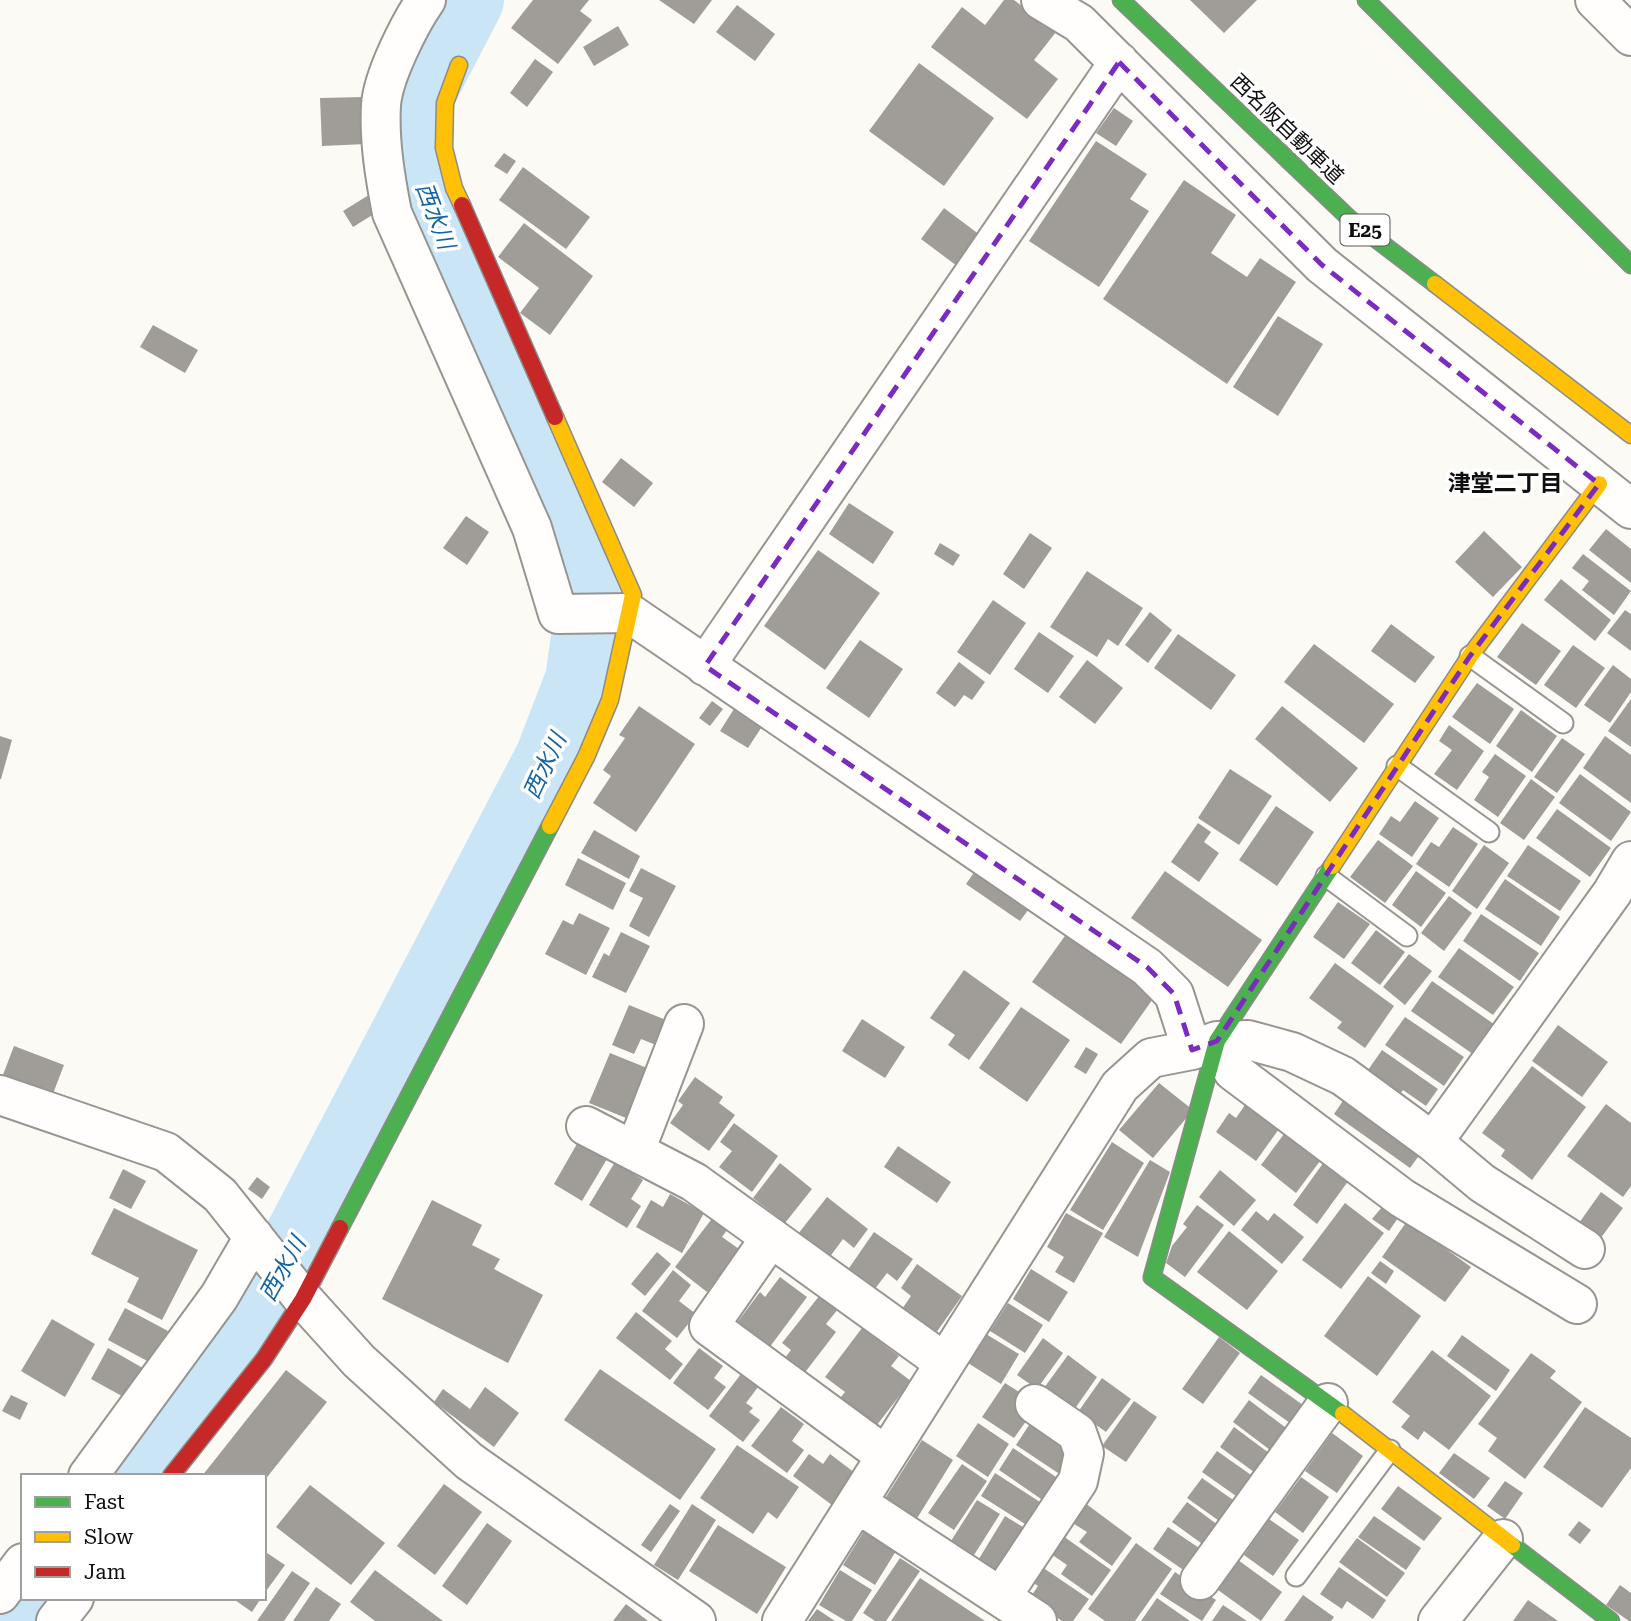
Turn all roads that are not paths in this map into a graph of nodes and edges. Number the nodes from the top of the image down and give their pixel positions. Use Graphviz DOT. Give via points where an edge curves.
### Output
graph roads {
  1 [pos="426,0"];
  2 [pos="1041,0"];
  3 [pos="1121,0"];
  4 [pos="1366,0"];
  5 [pos="1595,0"];
  6 [pos="1631,37"];
  7 [pos="1119,62"];
  8 [pos="458,65"];
  9 [pos="1631,265"];
  10 [pos="1631,435"];
  11 [pos="1599,484"];
  12 [pos="1631,509"];
  13 [pos="629,613"];
  14 [pos="1470,656"];
  15 [pos="705,666"];
  16 [pos="1563,723"];
  17 [pos="1397,766"];
  18 [pos="1489,832"];
  19 [pos="1631,861"];
  20 [pos="1326,876"];
  21 [pos="1407,936"];
  22 [pos="684,1024"];
  23 [pos="1205,1046"];
  24 [pos="0,1095"];
  25 [pos="586,1126"];
  26 [pos="1433,1142"];
  27 [pos="635,1151"];
  28 [pos="254,1237"];
  29 [pos="771,1237"];
  30 [pos="1585,1249"];
  31 [pos="303,1299"];
  32 [pos="1577,1304"];
  33 [pos="945,1363"];
  34 [pos="1328,1403"];
  35 [pos="1035,1404"];
  36 [pos="1390,1450"];
  37 [pos="886,1456"];
  38 [pos="89,1474"];
  39 [pos="174,1474"];
  40 [pos="857,1503"];
  41 [pos="1503,1539"];
  42 [pos="21,1566"];
  43 [pos="1296,1576"];
  44 [pos="1200,1580"];
  45 [pos="0,1594"];
  46 [pos="1001,1597"];
  47 [pos="72,1600"];
  48 [pos="56,1621"];
  49 [pos="696,1621"];
  50 [pos="782,1621"];
  51 [pos="1037,1621"];
  52 [pos="1438,1621"];
  53 [pos="1611,1621"];
  1 -- 13 [label="street" via="392,65 381,103 382,165 392,213 532,528 558,614"];
  2 -- 7 [label="street" via="1079,23"];
  3 -- 10 [label="main road, 西名阪自動車道 / E25" via="1351,220"];
  4 -- 9 [label="main road"];
  5 -- 6 [label="street"];
  7 -- 11 [label="street" via="1322,265"];
  7 -- 15 [label="street"];
  8 -- 13 [label="main road" via="445,103 444,148 454,188 629,586 633,596"];
  11 -- 12 [label="street"];
  11 -- 14 [label="main road"];
  13 -- 15 [label="street"];
  13 -- 31 [label="main road" via="610,700 586,757"];
  14 -- 16 [label="lane"];
  14 -- 17 [label="main road"];
  15 -- 23 [label="street" via="1147,967 1174,994"];
  17 -- 18 [label="lane"];
  17 -- 20 [label="main road"];
  19 -- 26 [label="street"];
  20 -- 21 [label="lane"];
  20 -- 23 [label="main road"];
  22 -- 27 [label="street"];
  23 -- 26 [label="street" via="1248,1040 1292,1052 1343,1076"];
  23 -- 32 [label="street" via="1402,1198"];
  23 -- 33 [label="street" via="1151,1058 1120,1086"];
  23 -- 34 [label="main road" via="1152,1277"];
  24 -- 28 [label="street" via="166,1152 220,1195"];
  25 -- 27 [label="street"];
  26 -- 30 [label="street" via="1482,1183"];
  27 -- 29 [label="street" via="694,1182"];
  28 -- 31 [label="street"];
  28 -- 38 [label="street" via="219,1297"];
  29 -- 33 [label="street"];
  29 -- 37 [label="street" via="709,1326"];
  31 -- 39 [label="main road" via="264,1359"];
  31 -- 49 [label="street" via="359,1361 469,1461"];
  33 -- 37 [label="street"];
  34 -- 36 [label="main road"];
  34 -- 44 [label="street"];
  35 -- 46 [label="street" via="1077,1433 1084,1453 1078,1481"];
  36 -- 41 [label="main road"];
  36 -- 43 [label="lane"];
  37 -- 40 [label="street"];
  40 -- 46 [label="street"];
  40 -- 50 [label="street"];
  41 -- 52 [label="street"];
  41 -- 53 [label="main road"];
  42 -- 45 [label="street"];
  46 -- 51 [label="street"];
  47 -- 48 [label="street"];
}
